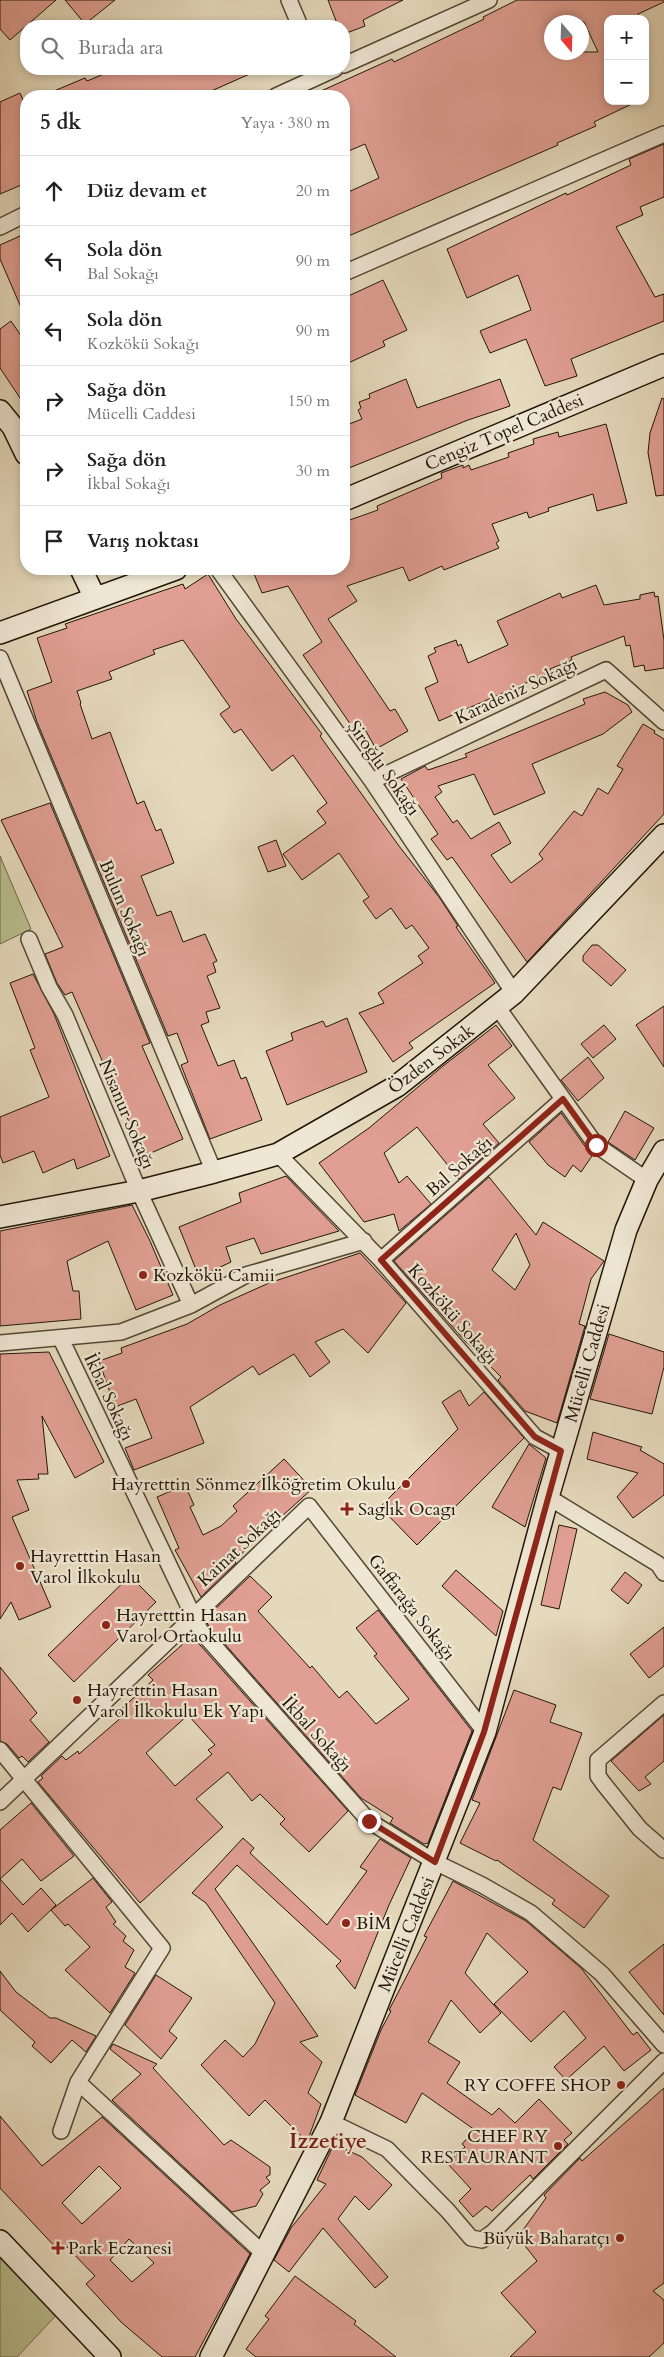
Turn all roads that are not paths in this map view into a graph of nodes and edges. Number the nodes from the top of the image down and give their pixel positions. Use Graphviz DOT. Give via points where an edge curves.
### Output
graph roads {
  1 [pos="289,0"];
  2 [pos="489,0"];
  3 [pos="297,20"];
  4 [pos="350,62"];
  5 [pos="317,75"];
  6 [pos="288,90"];
  7 [pos="664,134"];
  8 [pos="20,217"];
  9 [pos="0,227"];
  10 [pos="350,270"];
  11 [pos="664,365"];
  12 [pos="0,411"];
  13 [pos="20,424"];
  14 [pos="350,497"];
  15 [pos="84,575"];
  16 [pos="159,575"];
  17 [pos="222,575"];
  18 [pos="95,598"];
  19 [pos="0,633"];
  20 [pos="0,658"];
  21 [pos="664,722"];
  22 [pos="372,781"];
  23 [pos="664,835"];
  24 [pos="29,939"];
  25 [pos="514,993"];
  26 [pos="498,1008"];
  27 [pos="563,1099"];
  28 [pos="664,1151"];
  29 [pos="278,1154"];
  30 [pos="214,1172"];
  31 [pos="647,1180"];
  32 [pos="139,1191"];
  33 [pos="0,1217"];
  34 [pos="364,1241"];
  35 [pos="381,1260"];
  36 [pos="191,1305"];
  37 [pos="61,1339"];
  38 [pos="0,1343"];
  39 [pos="561,1451"];
  40 [pos="548,1497"];
  41 [pos="309,1506"];
  42 [pos="664,1572"];
  43 [pos="193,1616"];
  44 [pos="664,1703"];
  45 [pos="484,1732"];
  46 [pos="0,1750"];
  47 [pos="23,1780"];
  48 [pos="0,1802"];
  49 [pos="664,1850"];
  50 [pos="435,1862"];
  51 [pos="664,2044"];
  52 [pos="664,2062"];
  53 [pos="78,2082"];
  54 [pos="331,2122"];
  55 [pos="61,2131"];
  56 [pos="0,2241"];
  57 [pos="264,2254"];
  58 [pos="110,2357"];
  59 [pos="211,2357"];
  1 -- 3 [label="street"];
  2 -- 4 [label="street"];
  5 -- 6 [label="street"];
  7 -- 10 [label="street"];
  8 -- 9 [label="street"];
  11 -- 14 [label="main road, Cengiz Topel Caddesi"];
  12 -- 13 [label="main road"];
  15 -- 18 [label="main road"];
  16 -- 18 [label="main road"];
  17 -- 22 [label="street, Şiroğlu Sokağı"];
  18 -- 19 [label="main road"];
  20 -- 30 [label="street, Bulun Sokağı"];
  21 -- 22 [label="street, Karadeniz Sokağı" via="606,670"];
  22 -- 25 [label="street, Şiroğlu Sokağı"];
  23 -- 25 [label="main road, Özden Sokak"];
  24 -- 32 [label="street, Nisanur Sokağı" via="65,1015"];
  25 -- 26 [label="main road, Özden Sokak"];
  26 -- 27 [label="street"];
  26 -- 29 [label="main road, Özden Sokak" via="396,1086"];
  27 -- 31 [label="street" via="596,1145"];
  27 -- 35 [label="street, Bal Sokağı"];
  28 -- 31 [label="main road, Mücelli Caddesi"];
  29 -- 30 [label="main road, Özden Sokak"];
  29 -- 34 [label="street, Kozkökü Sokağı"];
  30 -- 32 [label="main road, Özden Sokak"];
  31 -- 39 [label="main road, Mücelli Caddesi" via="626,1230"];
  32 -- 33 [label="main road, Özden Sokak"];
  32 -- 36 [label="street, Nisanur Sokağı"];
  34 -- 35 [label="street, Kozkökü Sokağı"];
  34 -- 36 [label="street" via="246,1275"];
  35 -- 39 [label="street, Kozkökü Sokağı" via="535,1437"];
  36 -- 37 [label="street" via="122,1332"];
  37 -- 38 [label="street"];
  37 -- 43 [label="street, İkbal Sokağı"];
  39 -- 40 [label="main road, Mücelli Caddesi"];
  40 -- 42 [label="street" via="658,1564"];
  40 -- 45 [label="main road, Mücelli Caddesi"];
  41 -- 43 [label="street, Kainat Sokağı"];
  41 -- 45 [label="street, Gaffarağa Sokağı"];
  43 -- 47 [label="street, Kainat Sokağı"];
  43 -- 50 [label="street, İkbal Sokağı" via="200,1630 369,1821"];
  44 -- 49 [label="street" via="598,1760 598,1776 640,1829"];
  45 -- 50 [label="main road, Mücelli Caddesi"];
  46 -- 47 [label="street"];
  47 -- 48 [label="street, Kainat Sokağı"];
  47 -- 53 [label="street" via="162,1948"];
  50 -- 51 [label="street, İkbal Sokağı" via="482,1884 531,1913 602,1974"];
  50 -- 54 [label="main road, Mücelli Caddesi"];
  52 -- 54 [label="street" via="482,2240 471,2238 387,2150"];
  53 -- 55 [label="street"];
  53 -- 57 [label="street"];
  54 -- 57 [label="main road, Mücelli Caddesi"];
  56 -- 58 [label="main road"];
  57 -- 59 [label="main road, Mücelli Caddesi"];
}
